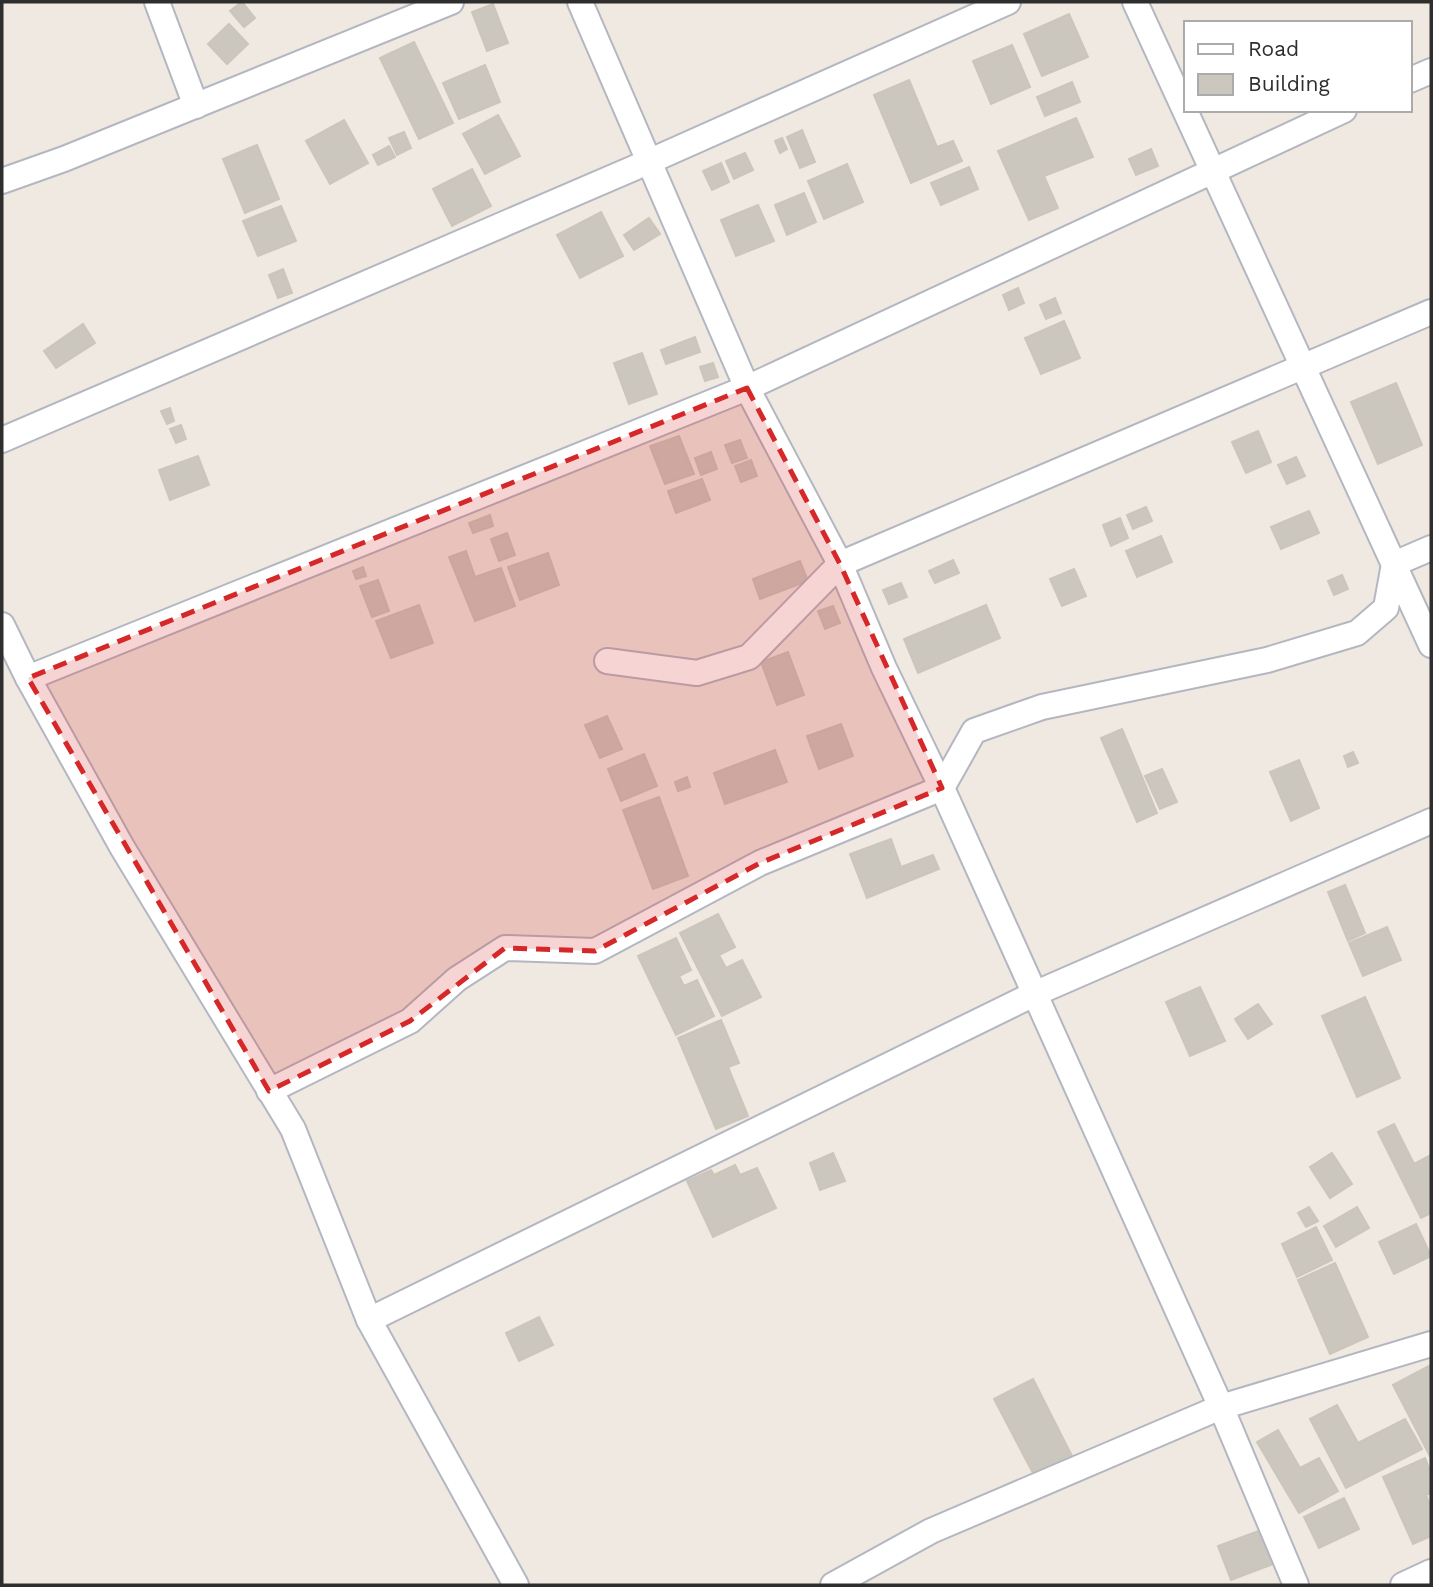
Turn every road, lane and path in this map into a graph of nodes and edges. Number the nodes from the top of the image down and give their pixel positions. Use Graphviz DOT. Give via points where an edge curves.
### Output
graph roads {
  1 [pos="157,2"];
  2 [pos="451,2"];
  3 [pos="580,2"];
  4 [pos="1008,2"];
  5 [pos="1135,2"];
  6 [pos="1431,71"];
  7 [pos="1412,79"];
  8 [pos="196,106"];
  9 [pos="1184,108"];
  10 [pos="1186,112"];
  11 [pos="1340,112"];
  12 [pos="648,162"];
  13 [pos="1213,170"];
  14 [pos="2,181"];
  15 [pos="1431,312"];
  16 [pos="1304,367"];
  17 [pos="747,388"];
  18 [pos="2,440"];
  19 [pos="1431,548"];
  20 [pos="840,564"];
  21 [pos="1394,564"];
  22 [pos="2,625"];
  23 [pos="1431,645"];
  24 [pos="607,661"];
  25 [pos="28,678"];
  26 [pos="942,788"];
  27 [pos="1431,821"];
  28 [pos="1034,994"];
  29 [pos="269,1091"];
  30 [pos="369,1320"];
  31 [pos="1431,1344"];
  32 [pos="1221,1407"];
  33 [pos="1431,1572"];
  34 [pos="516,1585"];
  35 [pos="833,1585"];
  36 [pos="1296,1585"];
  37 [pos="1403,1585"];
  1 -- 8 [label="street"];
  2 -- 8 [label="street"];
  3 -- 12 [label="street"];
  4 -- 12 [label="street"];
  5 -- 9 [label="street"];
  6 -- 7 [label="street"];
  8 -- 14 [label="street"];
  10 -- 13 [label="street"];
  11 -- 13 [label="street"];
  12 -- 17 [label="street"];
  12 -- 18 [label="street"];
  13 -- 16 [label="street"];
  13 -- 17 [label="street"];
  15 -- 16 [label="street"];
  16 -- 20 [label="street"];
  16 -- 21 [label="street"];
  17 -- 20 [label="street"];
  17 -- 25 [label="street"];
  19 -- 21 [label="street"];
  20 -- 24 [label="street" via="749,657 697,673"];
  20 -- 26 [label="street"];
  21 -- 23 [label="street"];
  21 -- 26 [label="street" via="1386,608 1357,633 1267,660 1042,707 974,731"];
  22 -- 25 [label="street"];
  25 -- 29 [label="street" via="122,847"];
  26 -- 28 [label="street"];
  26 -- 29 [label="street" via="760,863 596,951 505,948 457,979 410,1021"];
  27 -- 28 [label="street"];
  28 -- 30 [label="street"];
  28 -- 32 [label="street"];
  29 -- 30 [label="street" via="293,1129"];
  30 -- 34 [label="street"];
  31 -- 32 [label="street"];
  32 -- 35 [label="street" via="931,1531"];
  32 -- 36 [label="street"];
  33 -- 37 [label="street"];
}
